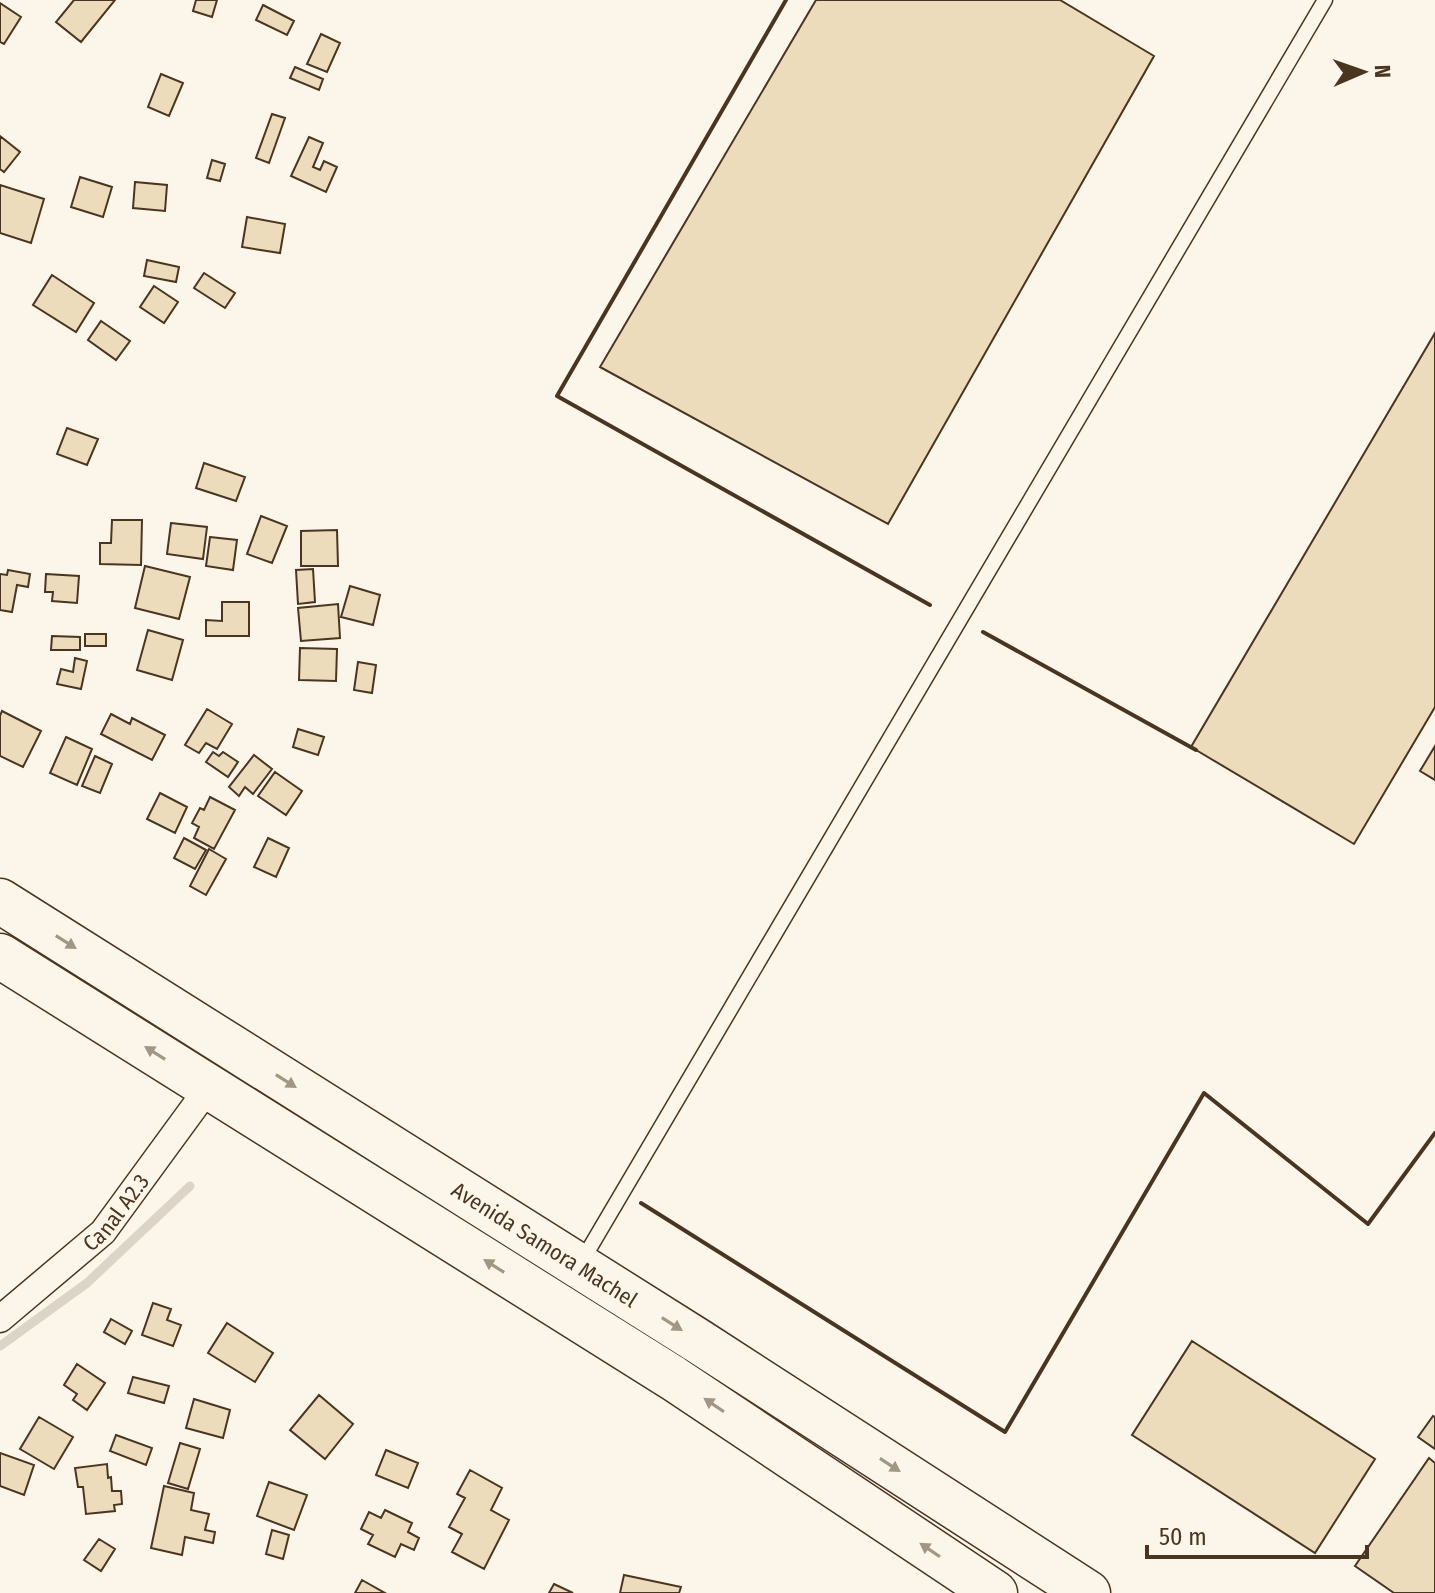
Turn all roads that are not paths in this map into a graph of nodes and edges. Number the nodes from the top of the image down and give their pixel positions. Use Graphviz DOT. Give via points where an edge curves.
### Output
graph roads {
  1 [pos="1325,0"];
  2 [pos="0,901"];
  3 [pos="0,956"];
  4 [pos="209,1087"];
  5 [pos="579,1266"];
  6 [pos="0,1319"];
  7 [pos="995,1593"];
  8 [pos="1088,1593"];
  1 -- 5 [label="lane"];
  2 -- 5 [label="highway, Avenida Samora Machel, one-way"];
  4 -- 3 [label="highway, Avenida Samora Machel, one-way"];
  4 -- 6 [label="street, Canal A2.3" via="103,1232"];
  7 -- 4 [label="highway, Avenida Samora Machel, one-way" via="673,1378"];
  5 -- 8 [label="highway, Avenida Samora Machel, one-way"];
}
